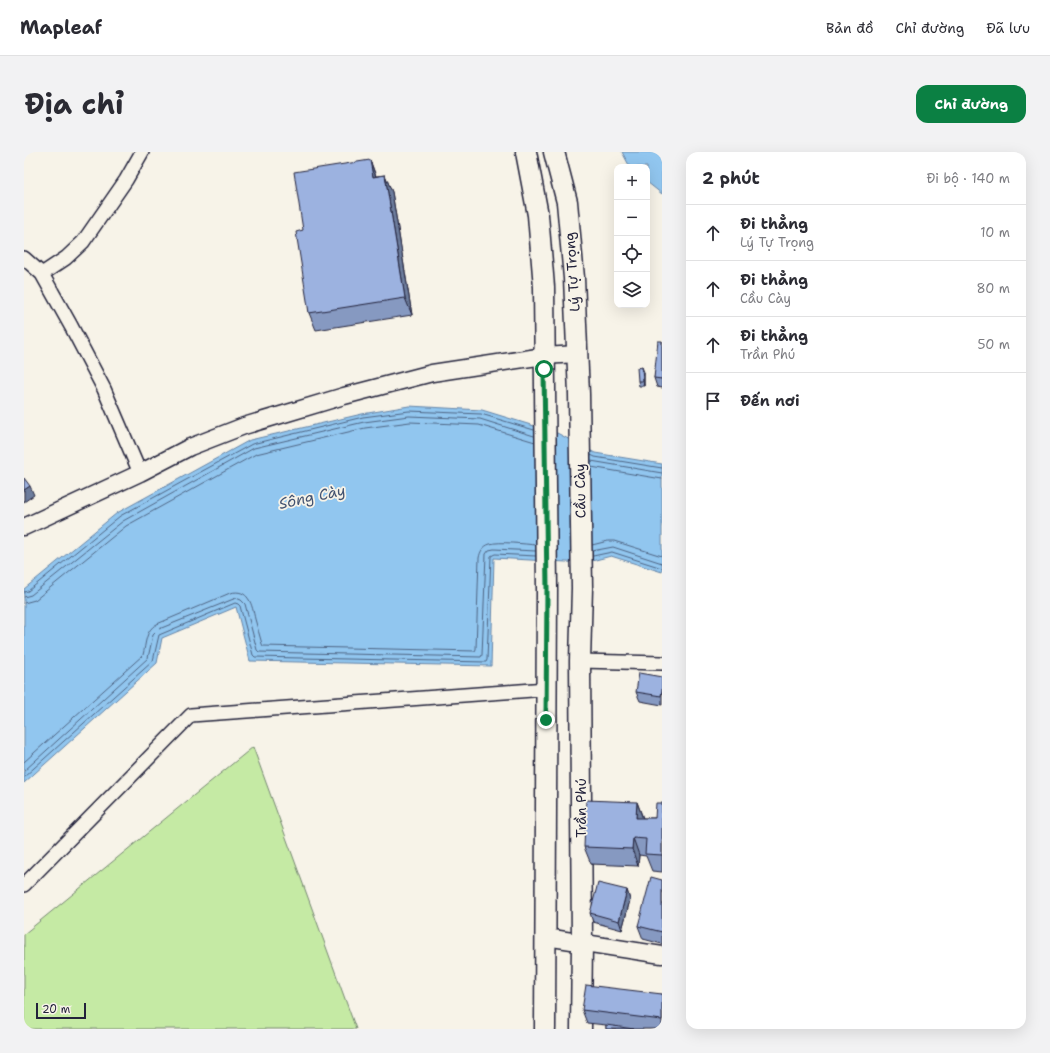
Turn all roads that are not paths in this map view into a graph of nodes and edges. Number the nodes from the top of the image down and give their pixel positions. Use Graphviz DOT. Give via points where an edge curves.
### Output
graph roads {
  1 [pos="142,152"];
  2 [pos="526,152"];
  3 [pos="554,152"];
  4 [pos="24,258"];
  5 [pos="42,274"];
  6 [pos="577,354"];
  7 [pos="544,356"];
  8 [pos="579,394"];
  9 [pos="140,473"];
  10 [pos="25,525"];
  11 [pos="582,588"];
  12 [pos="580,661"];
  13 [pos="662,663"];
  14 [pos="546,689"];
  15 [pos="24,885"];
  16 [pos="546,937"];
  17 [pos="582,943"];
  18 [pos="662,955"];
  19 [pos="546,1029"];
  20 [pos="581,1029"];
  1 -- 5 [label="street" via="83,242 66,258"];
  2 -- 7 [label="main road, Lý Tự Trọng" via="538,215 544,287"];
  3 -- 6 [label="main road, Lý Tự Trọng" via="567,202"];
  4 -- 5 [label="street"];
  5 -- 9 [label="street" via="104,389"];
  6 -- 7 [label="street"];
  6 -- 8 [label="main road, Lý Tự Trọng"];
  7 -- 9 [label="street" via="432,373 344,396 244,426 190,447"];
  7 -- 14 [label="main road, Lý Tự Trọng"];
  8 -- 11 [label="main road, Cầu Cày"];
  9 -- 10 [label="street"];
  11 -- 12 [label="main road, Trần Phú"];
  12 -- 13 [label="street"];
  12 -- 17 [label="main road, Trần Phú"];
  14 -- 15 [label="street" via="192,715"];
  14 -- 16 [label="main road"];
  16 -- 17 [label="street"];
  16 -- 19 [label="main road"];
  17 -- 18 [label="street"];
  17 -- 20 [label="main road, Trần Phú"];
}
